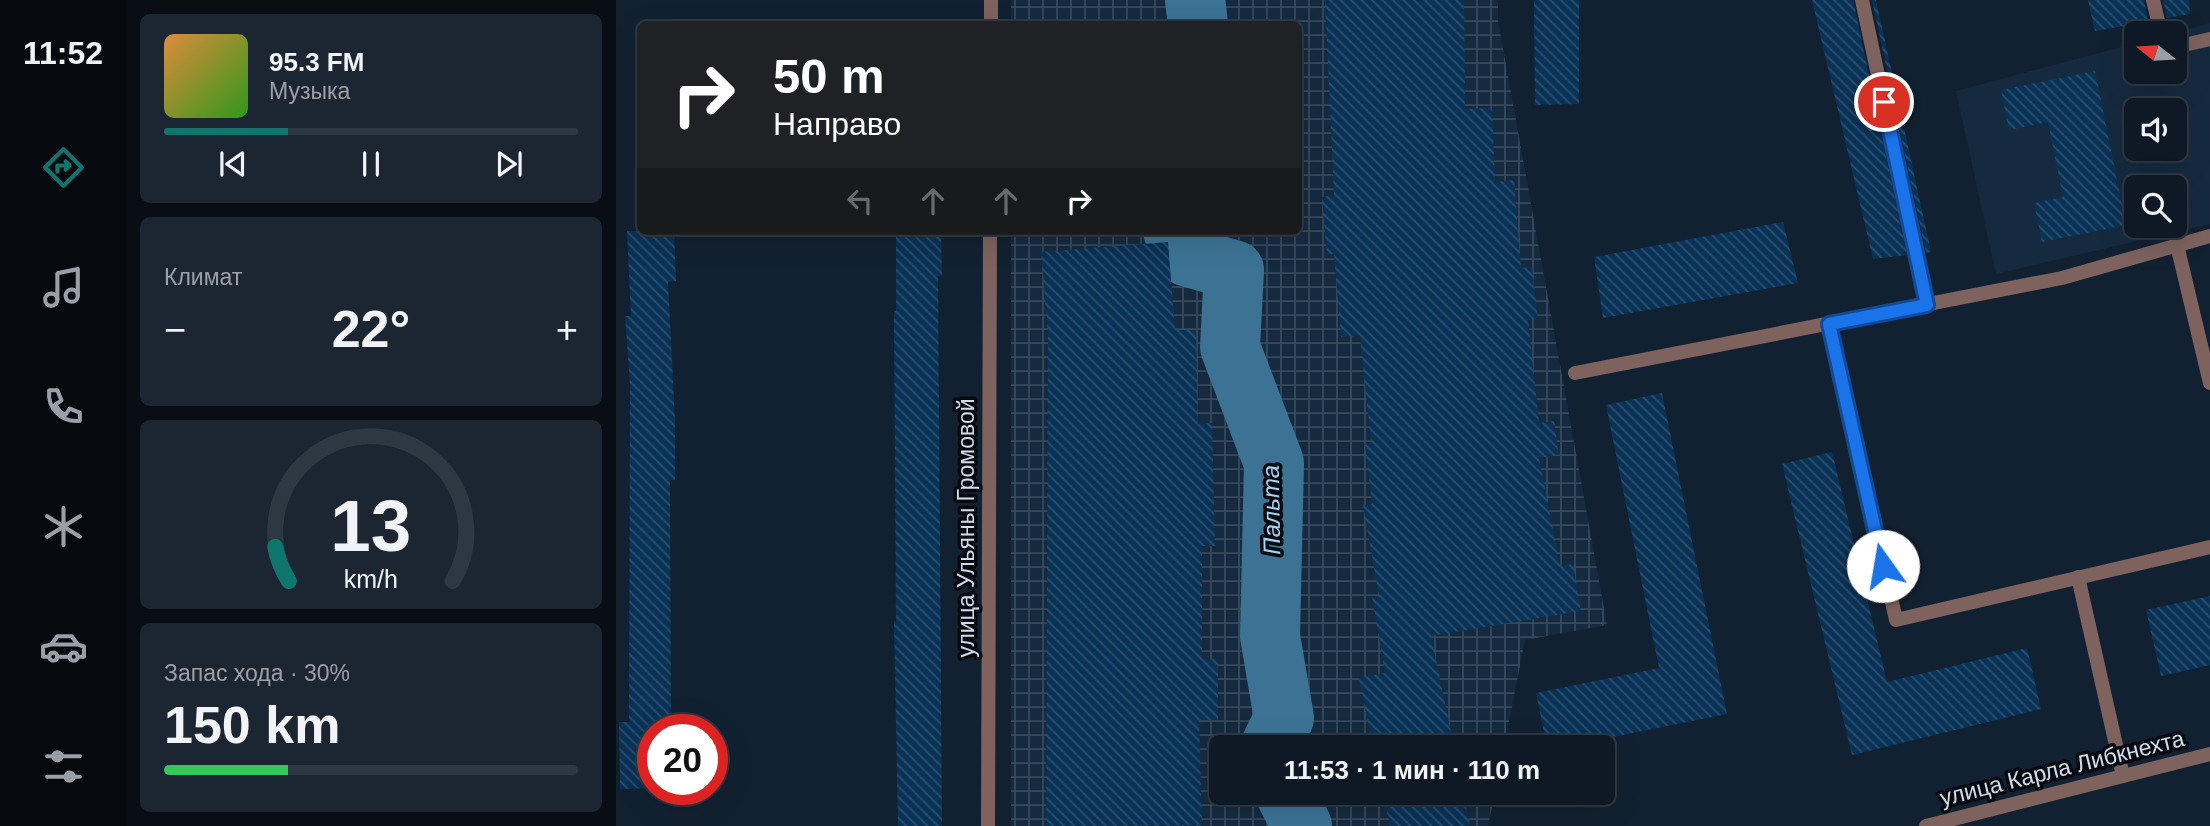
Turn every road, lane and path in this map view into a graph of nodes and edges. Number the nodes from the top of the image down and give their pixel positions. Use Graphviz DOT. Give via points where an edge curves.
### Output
graph roads {
  1 [pos="991,0"];
  2 [pos="1862,0"];
  3 [pos="2153,0"];
  4 [pos="991,21"];
  5 [pos="2158,21"];
  6 [pos="2210,39"];
  7 [pos="2188,44"];
  8 [pos="990,235"];
  9 [pos="2210,236"];
  10 [pos="2177,245"];
  11 [pos="1927,305"];
  12 [pos="1829,324"];
  13 [pos="1575,373"];
  14 [pos="2210,383"];
  15 [pos="2210,547"];
  16 [pos="2078,577"];
  17 [pos="2210,754"];
  18 [pos="2123,776"];
  19 [pos="988,826"];
  20 [pos="1926,826"];
  1 -- 4 [label="street"];
  2 -- 11 [label="street"];
  3 -- 5 [label="street"];
  6 -- 7 [label="street"];
  8 -- 19 [label="street, улица Ульяны Громовой"];
  9 -- 10 [label="street"];
  10 -- 11 [label="street" via="2062,278"];
  10 -- 14 [label="street"];
  11 -- 12 [label="street"];
  12 -- 13 [label="street"];
  12 -- 16 [label="street" via="1896,620"];
  15 -- 16 [label="street"];
  16 -- 18 [label="street"];
  17 -- 18 [label="street, улица Карла Либкнехта"];
  18 -- 20 [label="street, улица Карла Либкнехта"];
}
